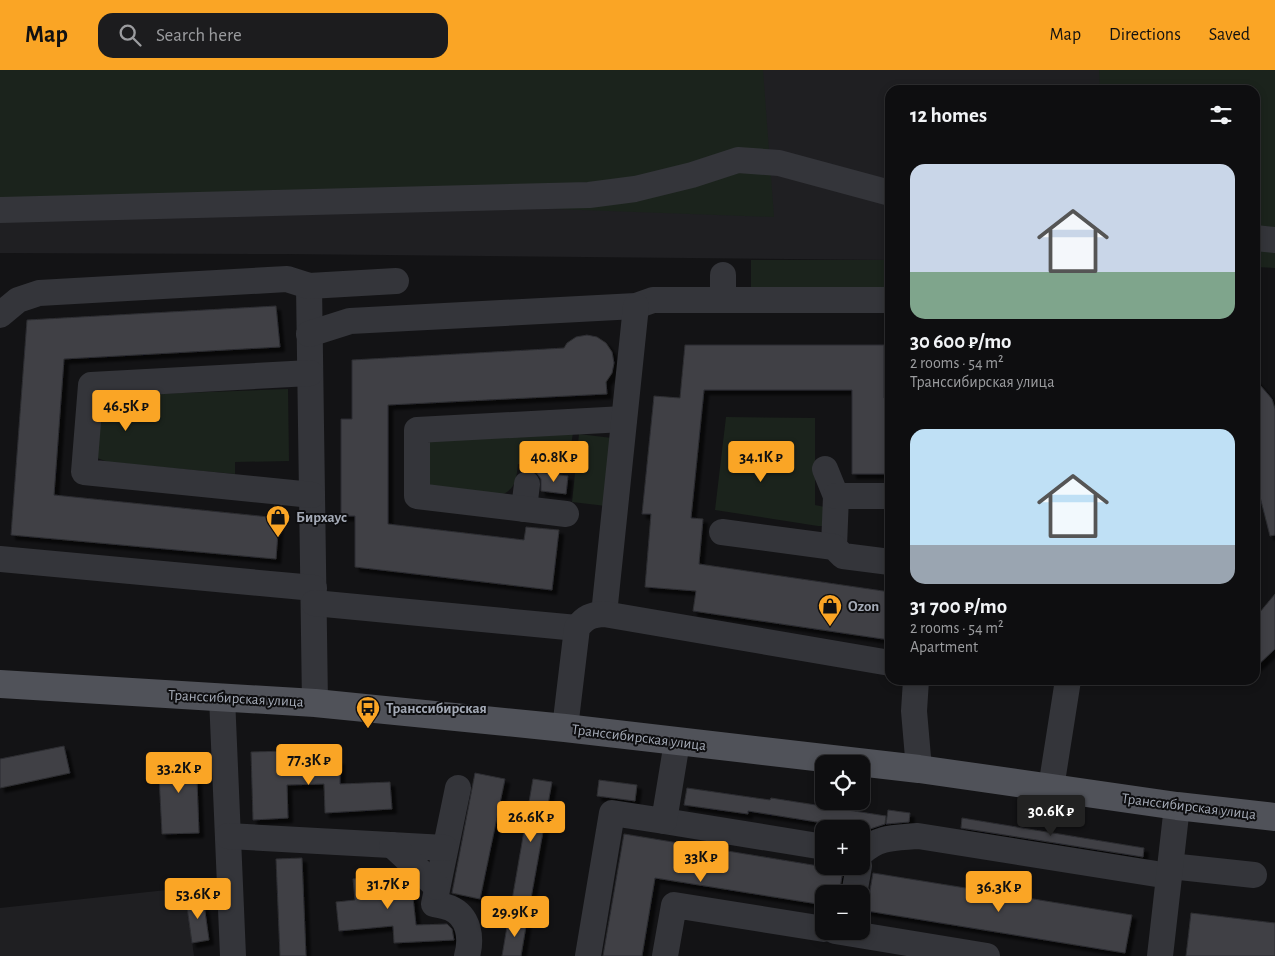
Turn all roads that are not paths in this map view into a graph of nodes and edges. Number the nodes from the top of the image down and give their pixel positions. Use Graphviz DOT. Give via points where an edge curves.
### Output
graph roads {
  1 [pos="885,192"];
  2 [pos="0,210"];
  3 [pos="1260,238"];
  4 [pos="1275,240"];
  5 [pos="396,281"];
  6 [pos="348,284"];
  7 [pos="308,286"];
  8 [pos="885,300"];
  9 [pos="636,306"];
  10 [pos="0,315"];
  11 [pos="350,322"];
  12 [pos="309,334"];
  13 [pos="310,373"];
  14 [pos="624,419"];
  15 [pos="825,469"];
  16 [pos="312,495"];
  17 [pos="836,496"];
  18 [pos="885,496"];
  19 [pos="566,514"];
  20 [pos="722,532"];
  21 [pos="834,548"];
  22 [pos="0,559"];
  23 [pos="885,561"];
  24 [pos="314,596"];
  25 [pos="604,614"];
  26 [pos="577,628"];
  27 [pos="885,662"];
  28 [pos="0,684"];
  29 [pos="916,685"];
  30 [pos="1067,685"];
  31 [pos="222,697"];
  32 [pos="315,703"];
  33 [pos="565,728"];
  34 [pos="677,742"];
  35 [pos="919,769"];
  36 [pos="458,788"];
  37 [pos="1051,788"];
  38 [pos="1177,806"];
  39 [pos="1275,817"];
  40 [pos="664,821"];
  41 [pos="228,836"];
  42 [pos="392,845"];
  43 [pos="870,845"];
  44 [pos="815,846"];
  45 [pos="446,848"];
  46 [pos="1170,871"];
  47 [pos="1254,876"];
  48 [pos="438,887"];
  49 [pos="815,927"];
  50 [pos="870,936"];
  51 [pos="233,956"];
  52 [pos="467,956"];
  53 [pos="588,956"];
  54 [pos="665,956"];
  55 [pos="987,956"];
  56 [pos="1160,956"];
  1 -- 2 [label="lane" via="778,163 738,160 635,189 589,195"];
  3 -- 4 [label="lane"];
  5 -- 6 [label="lane"];
  6 -- 7 [label="lane"];
  6 -- 11 [label="lane"];
  7 -- 10 [label="lane" via="287,279 39,293 18,300"];
  7 -- 12 [label="lane"];
  8 -- 9 [label="lane" via="723,288 652,300"];
  9 -- 11 [label="lane"];
  9 -- 14 [label="lane"];
  11 -- 12 [label="lane"];
  12 -- 13 [label="lane"];
  13 -- 16 [label="lane"];
  13 -- 16 [label="lane" via="91,385 84,472"];
  14 -- 19 [label="lane" via="416,430 416,496 525,497"];
  14 -- 25 [label="lane"];
  15 -- 17 [label="lane"];
  16 -- 24 [label="lane"];
  17 -- 18 [label="lane"];
  17 -- 21 [label="lane"];
  20 -- 21 [label="lane"];
  21 -- 23 [label="lane" via="843,556"];
  22 -- 24 [label="lane"];
  24 -- 26 [label="lane"];
  24 -- 32 [label="lane"];
  25 -- 26 [label="lane" via="583,619"];
  25 -- 27 [label="lane"];
  26 -- 33 [label="lane"];
  28 -- 31 [label="main road, Транссибирская улица"];
  29 -- 35 [label="lane" via="914,711"];
  30 -- 37 [label="lane"];
  31 -- 32 [label="main road, Транссибирская улица"];
  31 -- 41 [label="lane"];
  32 -- 33 [label="main road, Транссибирская улица"];
  33 -- 34 [label="main road, Транссибирская улица"];
  34 -- 35 [label="main road, Транссибирская улица"];
  34 -- 40 [label="lane"];
  35 -- 37 [label="main road, Транссибирская улица"];
  36 -- 45 [label="lane"];
  37 -- 38 [label="main road, Транссибирская улица"];
  38 -- 39 [label="main road, Транссибирская улица"];
  38 -- 46 [label="lane"];
  40 -- 44 [label="lane"];
  40 -- 53 [label="lane" via="612,813"];
  41 -- 42 [label="lane"];
  41 -- 51 [label="lane"];
  42 -- 45 [label="lane"];
  42 -- 48 [label="lane"];
  43 -- 46 [label="lane" via="887,838 918,836"];
  45 -- 48 [label="lane"];
  46 -- 47 [label="lane"];
  46 -- 56 [label="lane"];
  48 -- 52 [label="lane" via="434,904 451,908 464,918 469,930"];
  49 -- 54 [label="lane" via="674,905"];
  50 -- 55 [label="lane"];
}
